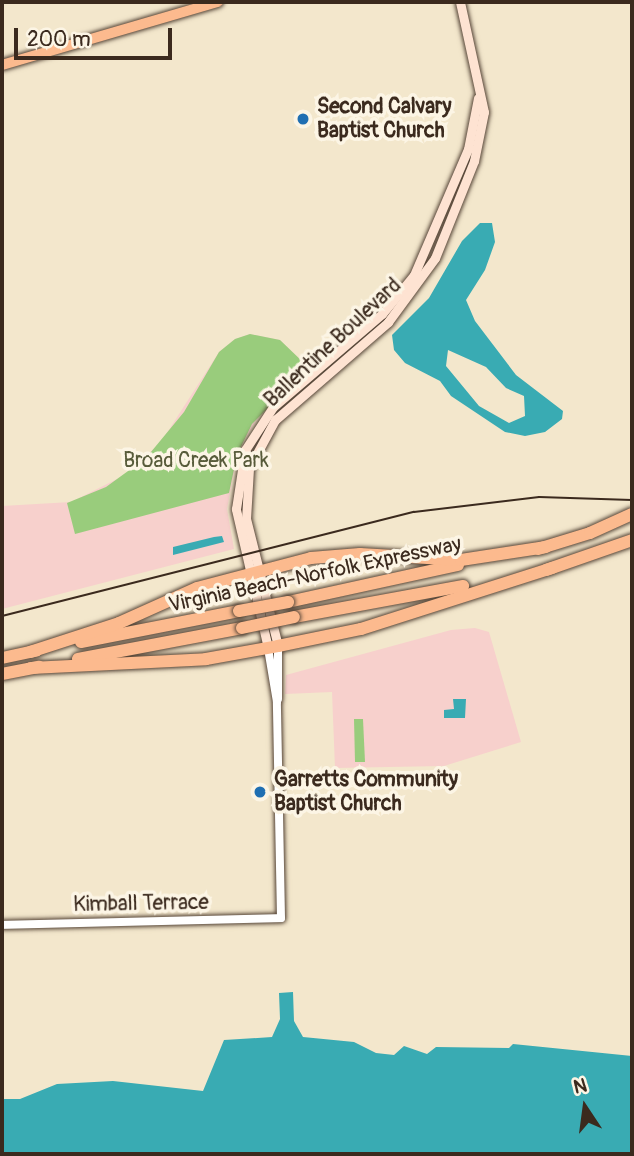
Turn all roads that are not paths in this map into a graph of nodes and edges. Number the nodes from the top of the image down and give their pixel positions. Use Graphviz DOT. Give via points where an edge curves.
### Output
graph roads {
  1 [pos="218,2"];
  2 [pos="460,2"];
  3 [pos="2,65"];
  4 [pos="629,516"];
  5 [pos="632,540"];
  6 [pos="546,547"];
  7 [pos="552,568"];
  8 [pos="255,572"];
  9 [pos="273,647"];
  10 [pos="30,652"];
  11 [pos="2,658"];
  12 [pos="31,668"];
  13 [pos="2,674"];
  14 [pos="281,918"];
  15 [pos="2,925"];
  1 -- 3 [label="main road"];
  2 -- 8 [label="main road, Ballentine Boulevard" via="478,98 468,149 414,275 382,314 273,407 251,436 240,463 235,503"];
  4 -- 6 [label="highway, Virginia Beach-Norfolk Expressway"];
  5 -- 7 [label="highway, Virginia Beach-Norfolk Expressway"];
  6 -- 8 [label="highway" via="461,560 323,556"];
  6 -- 10 [label="highway, Virginia Beach-Norfolk Expressway, bridge"];
  7 -- 9 [label="highway" via="361,629"];
  7 -- 12 [label="highway, Virginia Beach-Norfolk Expressway, bridge"];
  8 -- 9 [label="main road, Ballentine Boulevard"];
  8 -- 10 [label="highway" via="197,588 119,623"];
  9 -- 12 [label="highway" via="181,661"];
  9 -- 14 [label="street, Ballentine Boulevard"];
  10 -- 11 [label="highway, Virginia Beach-Norfolk Expressway"];
  12 -- 13 [label="highway, Virginia Beach-Norfolk Expressway"];
  14 -- 15 [label="street, Kimball Terrace"];
}
